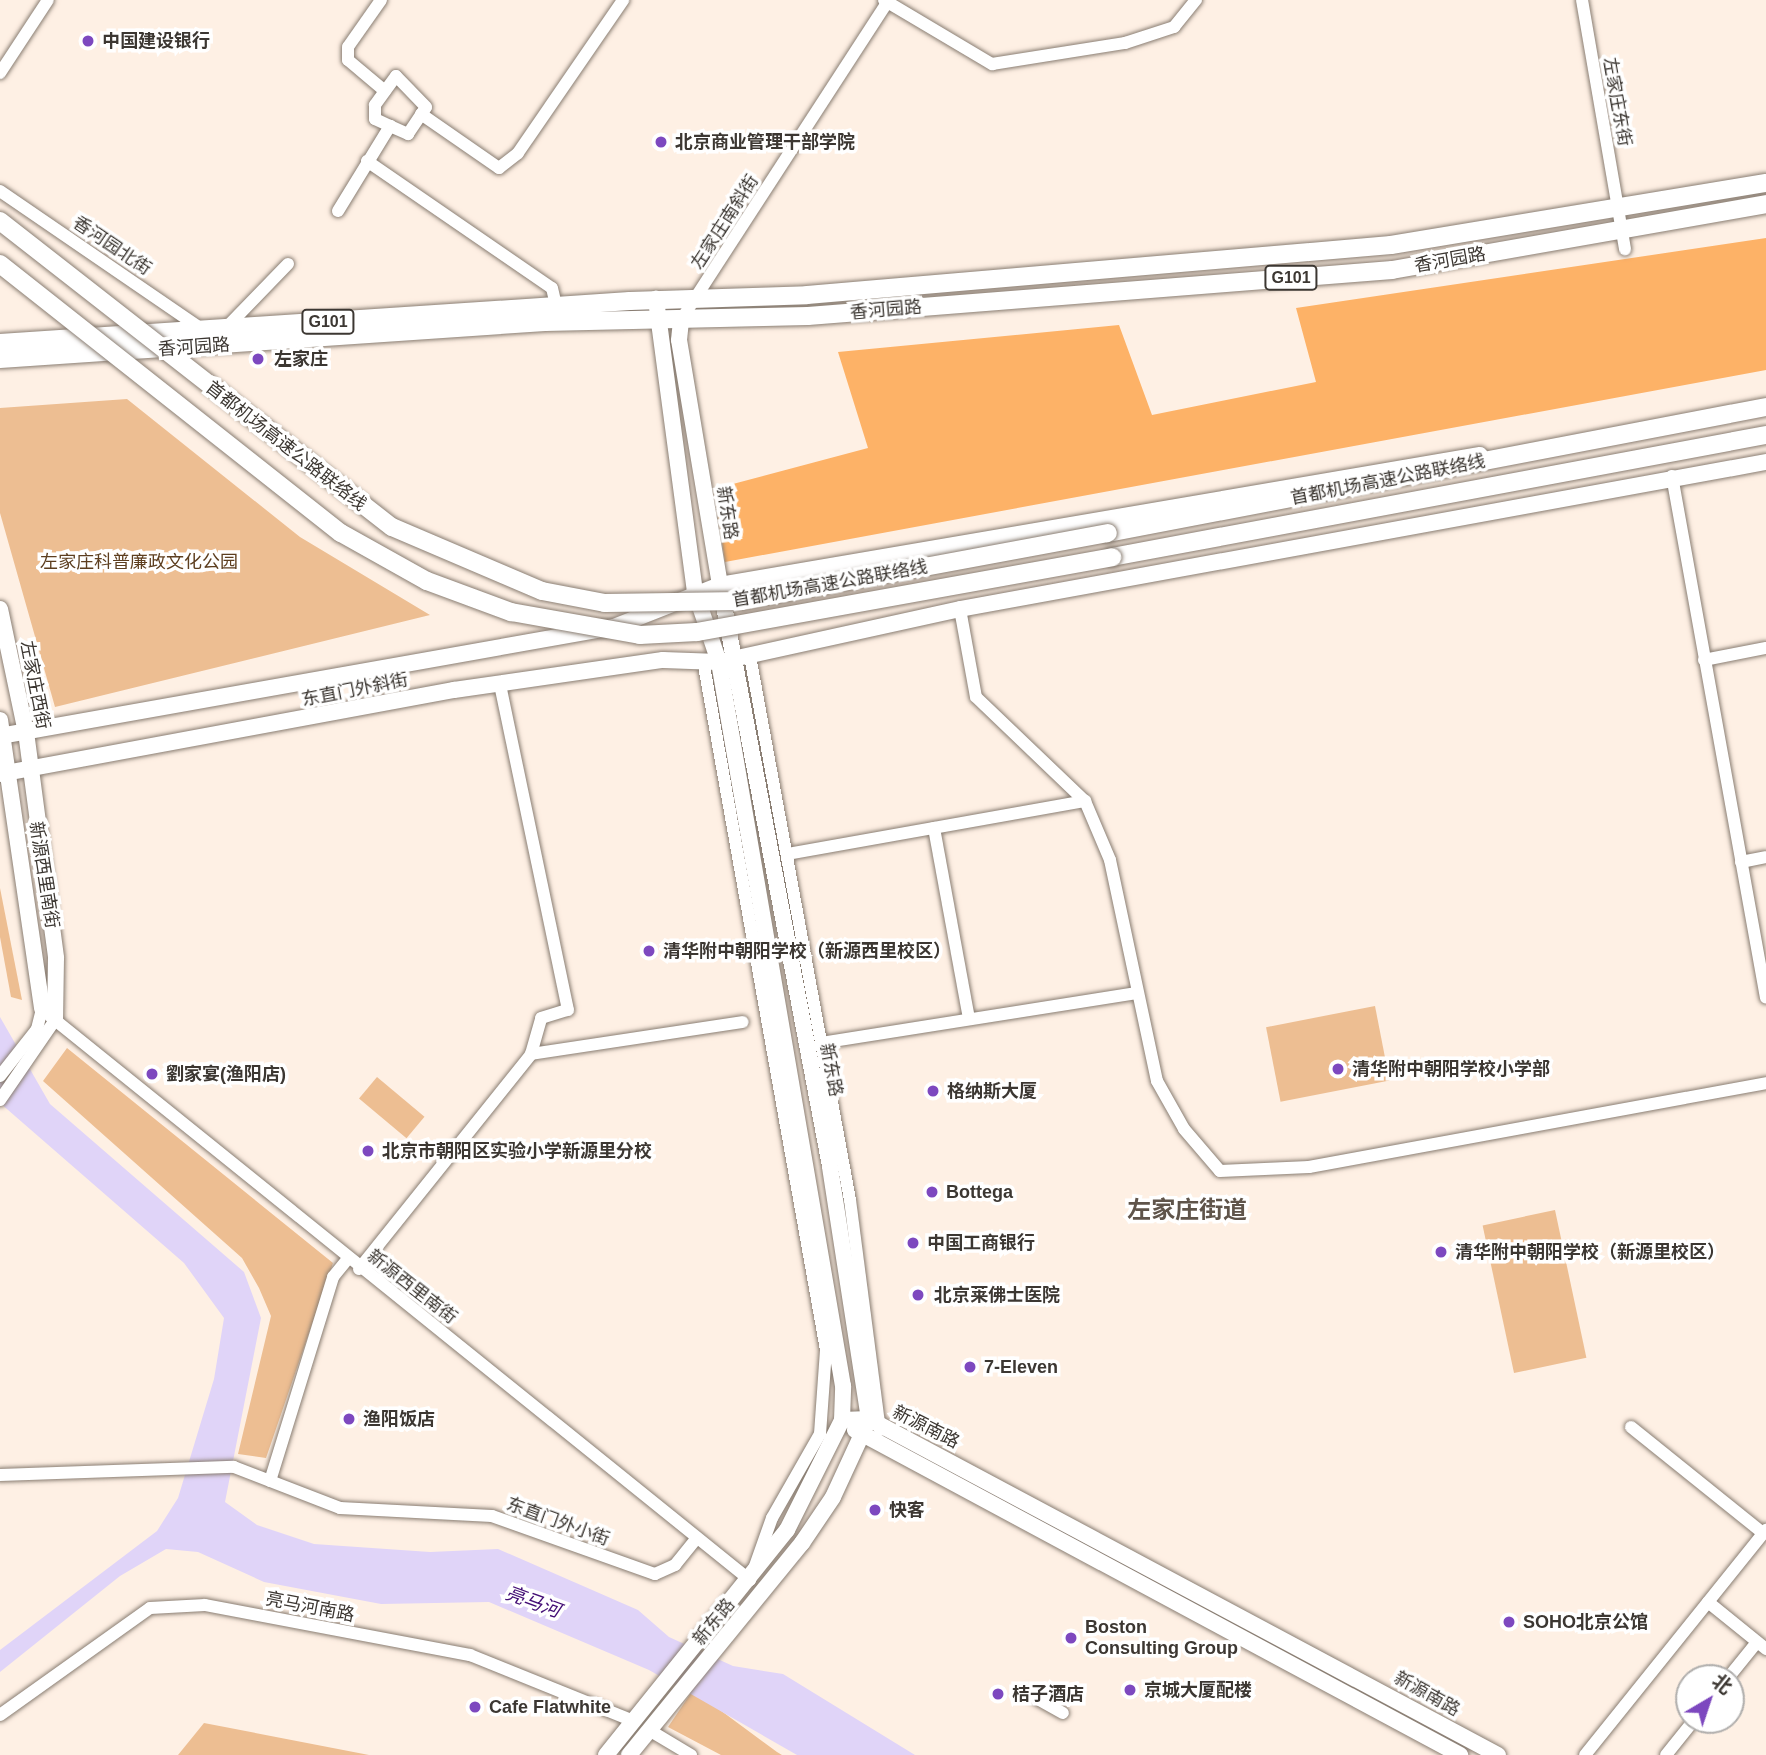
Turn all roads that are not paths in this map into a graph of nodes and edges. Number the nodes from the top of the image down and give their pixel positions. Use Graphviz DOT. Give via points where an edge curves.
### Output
graph roads {
  1 [pos="48,0"];
  2 [pos="381,0"];
  3 [pos="623,0"];
  4 [pos="1196,0"];
  5 [pos="1582,0"];
  6 [pos="887,1"];
  7 [pos="0,73"];
  8 [pos="385,91"];
  9 [pos="421,114"];
  10 [pos="390,127"];
  11 [pos="367,161"];
  12 [pos="1766,183"];
  13 [pos="0,191"];
  14 [pos="1766,204"];
  15 [pos="1618,210"];
  16 [pos="338,211"];
  17 [pos="0,221"];
  18 [pos="1622,230"];
  19 [pos="1625,249"];
  20 [pos="0,264"];
  21 [pos="288,264"];
  22 [pos="697,298"];
  23 [pos="656,299"];
  24 [pos="556,306"];
  25 [pos="657,320"];
  26 [pos="681,320"];
  27 [pos="204,330"];
  28 [pos="224,330"];
  29 [pos="0,343"];
  30 [pos="0,359"];
  31 [pos="1766,407"];
  32 [pos="1766,435"];
  33 [pos="1552,449"];
  34 [pos="1766,462"];
  35 [pos="1672,476"];
  36 [pos="720,585"];
  37 [pos="695,592"];
  38 [pos="0,609"];
  39 [pos="960,609"];
  40 [pos="1766,648"];
  41 [pos="743,658"];
  42 [pos="1704,660"];
  43 [pos="711,661"];
  44 [pos="500,684"];
  45 [pos="1,731"];
  46 [pos="26,732"];
  47 [pos="28,769"];
  48 [pos="4,774"];
  49 [pos="1085,801"];
  50 [pos="934,828"];
  51 [pos="787,855"];
  52 [pos="1766,857"];
  53 [pos="1741,862"];
  54 [pos="1136,988"];
  55 [pos="1766,998"];
  56 [pos="42,1009"];
  57 [pos="968,1015"];
  58 [pos="55,1020"];
  59 [pos="743,1022"];
  60 [pos="821,1039"];
  61 [pos="531,1055"];
  62 [pos="0,1076"];
  63 [pos="1766,1083"];
  64 [pos="0,1100"];
  65 [pos="347,1260"];
  66 [pos="359,1269"];
  67 [pos="842,1420"];
  68 [pos="875,1423"];
  69 [pos="1631,1427"];
  70 [pos="868,1440"];
  71 [pos="0,1475"];
  72 [pos="270,1481"];
  73 [pos="1764,1532"];
  74 [pos="697,1538"];
  75 [pos="750,1580"];
  76 [pos="1708,1602"];
  77 [pos="1761,1645"];
  78 [pos="1742,1664"];
  79 [pos="1027,1693"];
  80 [pos="1063,1713"];
  81 [pos="0,1715"];
  82 [pos="633,1721"];
  83 [pos="649,1730"];
  84 [pos="1683,1734"];
  85 [pos="606,1755"];
  86 [pos="629,1755"];
  87 [pos="691,1755"];
  88 [pos="1460,1755"];
  89 [pos="1498,1755"];
  90 [pos="1585,1755"];
  91 [pos="1666,1755"];
  1 -- 7 [label="street"];
  2 -- 8 [label="street" via="348,47 348,60"];
  3 -- 9 [label="street" via="518,153 499,168"];
  4 -- 6 [label="street" via="1174,27 1125,43 992,64"];
  5 -- 15 [label="street, 左家庄东街"];
  6 -- 22 [label="street, 左家庄南斜街"];
  8 -- 9 [label="street" via="396,76 415,89 426,107"];
  8 -- 10 [label="street" via="375,119"];
  9 -- 10 [label="street" via="408,135"];
  10 -- 11 [label="street"];
  11 -- 16 [label="street"];
  11 -- 24 [label="street" via="551,288"];
  12 -- 15 [label="highway, 香河园路 / G101"];
  13 -- 27 [label="street, 香河园北街"];
  14 -- 18 [label="highway, 香河园路 / G101"];
  15 -- 18 [label="street, 左家庄东街"];
  15 -- 22 [label="highway, 香河园路 / G101" via="1391,245 807,295"];
  17 -- 33 [label="highway, 首都机场高速公路联络线, bridge" via="369,511 432,548 542,591 605,603 741,601"];
  18 -- 19 [label="street, 左家庄东街"];
  18 -- 26 [label="highway, 香河园路 / G101" via="1392,270 808,316"];
  20 -- 32 [label="highway, 首都机场高速公路联络线, bridge" via="341,533 427,581 510,612 640,635 697,632"];
  21 -- 28 [label="street"];
  22 -- 23 [label="highway, 香河园路 / G101"];
  22 -- 26 [label="street, 左家庄南斜街"];
  23 -- 24 [label="highway, 香河园路 / G101"];
  23 -- 25 [label="main road"];
  24 -- 28 [label="highway, 香河园路 / G101"];
  25 -- 26 [label="highway, 香河园路 / G101"];
  25 -- 30 [label="highway, 香河园路 / G101"];
  25 -- 37 [label="main road"];
  26 -- 36 [label="main road, 新东路" via="679,340"];
  27 -- 28 [label="highway, 香河园路 / G101"];
  27 -- 29 [label="highway, 香河园路 / G101"];
  31 -- 33 [label="highway, 首都机场高速公路联络线"];
  33 -- 36 [label="main road, 东直门外斜街" via="1444,457"];
  34 -- 35 [label="main road, 东直门外斜街"];
  35 -- 39 [label="main road, 东直门外斜街"];
  35 -- 42 [label="street"];
  36 -- 37 [label="main road, 东直门外斜街"];
  36 -- 41 [label="main road, 新东路"];
  37 -- 43 [label="main road, 新东路"];
  37 -- 46 [label="main road, 东直门外斜街" via="614,627"];
  38 -- 46 [label="main road, 左家庄西街"];
  39 -- 41 [label="main road, 东直门外斜街"];
  39 -- 49 [label="street" via="976,697"];
  40 -- 42 [label="street"];
  41 -- 43 [label="main road, 东直门外斜街"];
  41 -- 51 [label="street"];
  41 -- 68 [label="main road, 新东路"];
  42 -- 53 [label="street"];
  43 -- 44 [label="main road, 东直门外斜街"];
  43 -- 67 [label="main road, 新东路" via="840,1345"];
  43 -- 75 [label="street" via="826,1350 820,1434 772,1518"];
  44 -- 47 [label="main road, 东直门外斜街"];
  44 -- 61 [label="street" via="568,1010 541,1018"];
  45 -- 46 [label="main road, 东直门外斜街"];
  45 -- 48 [label="main road"];
  46 -- 47 [label="main road, 左家庄西街"];
  47 -- 48 [label="main road, 东直门外斜街"];
  47 -- 58 [label="main road, 新源西里南街" via="56,958"];
  48 -- 56 [label="main road, 新源西里南街"];
  49 -- 50 [label="street"];
  49 -- 54 [label="street" via="1110,860"];
  50 -- 51 [label="street"];
  50 -- 57 [label="street"];
  51 -- 60 [label="street"];
  52 -- 53 [label="street"];
  53 -- 55 [label="street"];
  54 -- 57 [label="street"];
  54 -- 63 [label="street" via="1157,1081 1184,1129 1220,1171 1310,1167"];
  56 -- 58 [label="street, 新源西里南街"];
  56 -- 62 [label="street" via="37,1029"];
  57 -- 60 [label="street"];
  58 -- 64 [label="street" via="49,1037"];
  58 -- 65 [label="street, 新源西里南街"];
  59 -- 61 [label="street"];
  60 -- 68 [label="street"];
  61 -- 66 [label="street"];
  65 -- 66 [label="street, 新源西里南街"];
  65 -- 72 [label="street" via="333,1277"];
  66 -- 74 [label="street, 新源西里南街"];
  67 -- 68 [label="main road, 新源南路"];
  67 -- 70 [label="main road"];
  67 -- 75 [label="main road, 新东路" via="806,1497"];
  68 -- 70 [label="main road, 新东路"];
  68 -- 89 [label="main road, 新源南路"];
  69 -- 73 [label="street"];
  70 -- 83 [label="main road, 新东路" via="833,1497"];
  70 -- 88 [label="main road"];
  71 -- 72 [label="street, 东直门外小街" via="183,1464 234,1467"];
  72 -- 74 [label="street, 东直门外小街" via="340,1508 492,1516 655,1574 675,1565"];
  73 -- 76 [label="street"];
  74 -- 75 [label="street, 新源西里南街"];
  75 -- 82 [label="main road, 新东路"];
  76 -- 77 [label="street"];
  76 -- 90 [label="street"];
  77 -- 78 [label="street"];
  79 -- 80 [label="street"];
  81 -- 82 [label="street, 亮马河南路" via="150,1608 205,1605 470,1655"];
  82 -- 85 [label="main road, 新东路"];
  83 -- 86 [label="main road, 新东路"];
  83 -- 87 [label="street"];
  84 -- 91 [label="street"];
}
